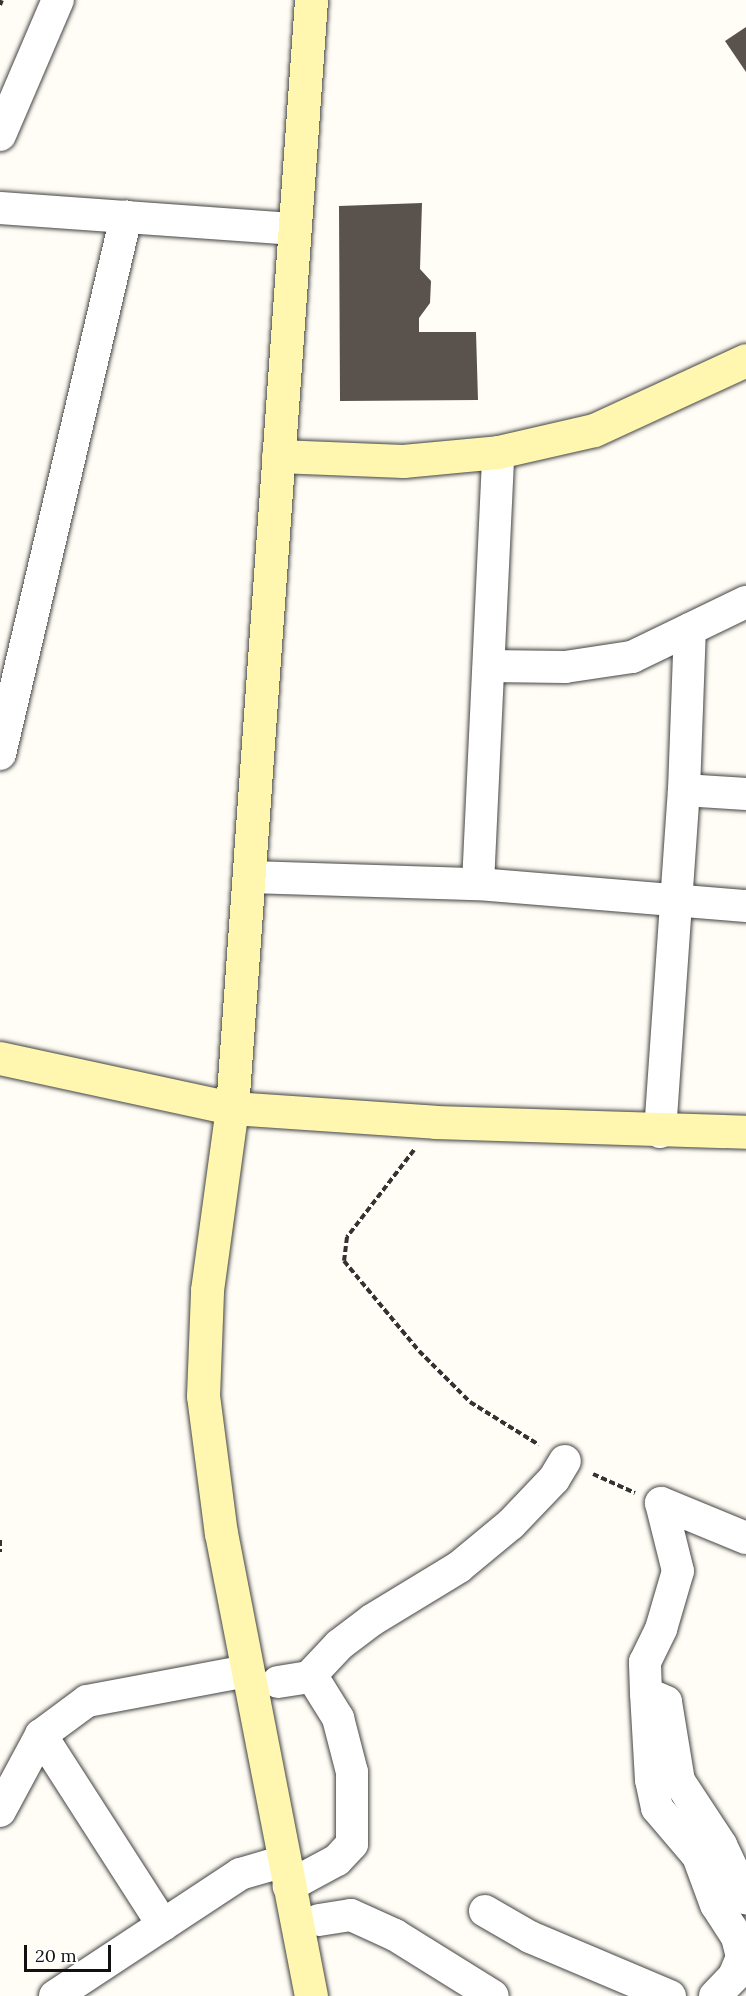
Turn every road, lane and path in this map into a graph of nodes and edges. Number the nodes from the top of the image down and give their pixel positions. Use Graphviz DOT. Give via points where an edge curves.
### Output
graph roads {
  1 [pos="2,0"];
  2 [pos="58,0"];
  3 [pos="311,0"];
  4 [pos="0,5"];
  5 [pos="9,99"];
  6 [pos="0,135"];
  7 [pos="0,208"];
  8 [pos="126,217"];
  9 [pos="293,229"];
  10 [pos="746,360"];
  11 [pos="498,452"];
  12 [pos="278,456"];
  13 [pos="746,602"];
  14 [pos="690,629"];
  15 [pos="489,666"];
  16 [pos="0,754"];
  17 [pos="684,790"];
  18 [pos="746,794"];
  19 [pos="250,877"];
  20 [pos="478,884"];
  21 [pos="676,902"];
  22 [pos="746,906"];
  23 [pos="0,1059"];
  24 [pos="232,1108"];
  25 [pos="435,1122"];
  26 [pos="746,1131"];
  27 [pos="660,1132"];
  28 [pos="565,1461"];
  29 [pos="661,1503"];
  30 [pos="746,1538"];
  31 [pos="0,1540"];
  32 [pos="0,1552"];
  33 [pos="247,1671"];
  34 [pos="309,1677"];
  35 [pos="278,1682"];
  36 [pos="646,1693"];
  37 [pos="41,1735"];
  38 [pos="0,1811"];
  39 [pos="287,1873"];
  40 [pos="746,1898"];
  41 [pos="485,1911"];
  42 [pos="319,1920"];
  43 [pos="164,1925"];
  44 [pos="55,1996"];
  45 [pos="311,1996"];
  46 [pos="493,1996"];
  47 [pos="670,1996"];
  48 [pos="715,1996"];
  1 -- 4 [label="path"];
  2 -- 5 [label="street"];
  3 -- 9 [label="street"];
  5 -- 6 [label="street"];
  7 -- 8 [label="street"];
  8 -- 9 [label="street"];
  8 -- 16 [label="street"];
  9 -- 12 [label="street"];
  10 -- 11 [label="street" via="594,430"];
  11 -- 12 [label="street" via="403,461"];
  11 -- 15 [label="street"];
  12 -- 19 [label="street"];
  13 -- 14 [label="street"];
  14 -- 15 [label="street" via="632,657 565,667"];
  14 -- 17 [label="street"];
  15 -- 20 [label="street"];
  17 -- 18 [label="street"];
  17 -- 21 [label="street"];
  19 -- 20 [label="street"];
  19 -- 24 [label="street"];
  20 -- 21 [label="street"];
  21 -- 22 [label="street"];
  21 -- 27 [label="street"];
  23 -- 24 [label="street"];
  24 -- 25 [label="street"];
  24 -- 33 [label="street" via="207,1290 203,1396 220,1534"];
  25 -- 27 [label="street"];
  25 -- 28 [label="path" via="347,1237 344,1261 419,1351 470,1402"];
  26 -- 27 [label="street"];
  28 -- 29 [label="path"];
  28 -- 34 [label="street" via="554,1479 511,1524 459,1567 339,1645"];
  29 -- 30 [label="street"];
  29 -- 36 [label="street" via="678,1571 661,1629 645,1662"];
  31 -- 32 [label="path"];
  33 -- 37 [label="street" via="87,1701"];
  33 -- 39 [label="street"];
  34 -- 35 [label="street"];
  34 -- 39 [label="street" via="338,1718 344,1739 352,1772 352,1844 337,1860"];
  36 -- 40 [label="street" via="666,1702 679,1780 721,1845"];
  36 -- 48 [label="street" via="651,1780 657,1808 698,1856 716,1905 737,1937 742,1957 734,1976"];
  37 -- 38 [label="street"];
  37 -- 43 [label="street"];
  39 -- 43 [label="street" via="240,1874"];
  39 -- 45 [label="street"];
  41 -- 47 [label="street" via="530,1937"];
  42 -- 46 [label="street" via="351,1915 395,1935"];
  43 -- 44 [label="street"];
}
